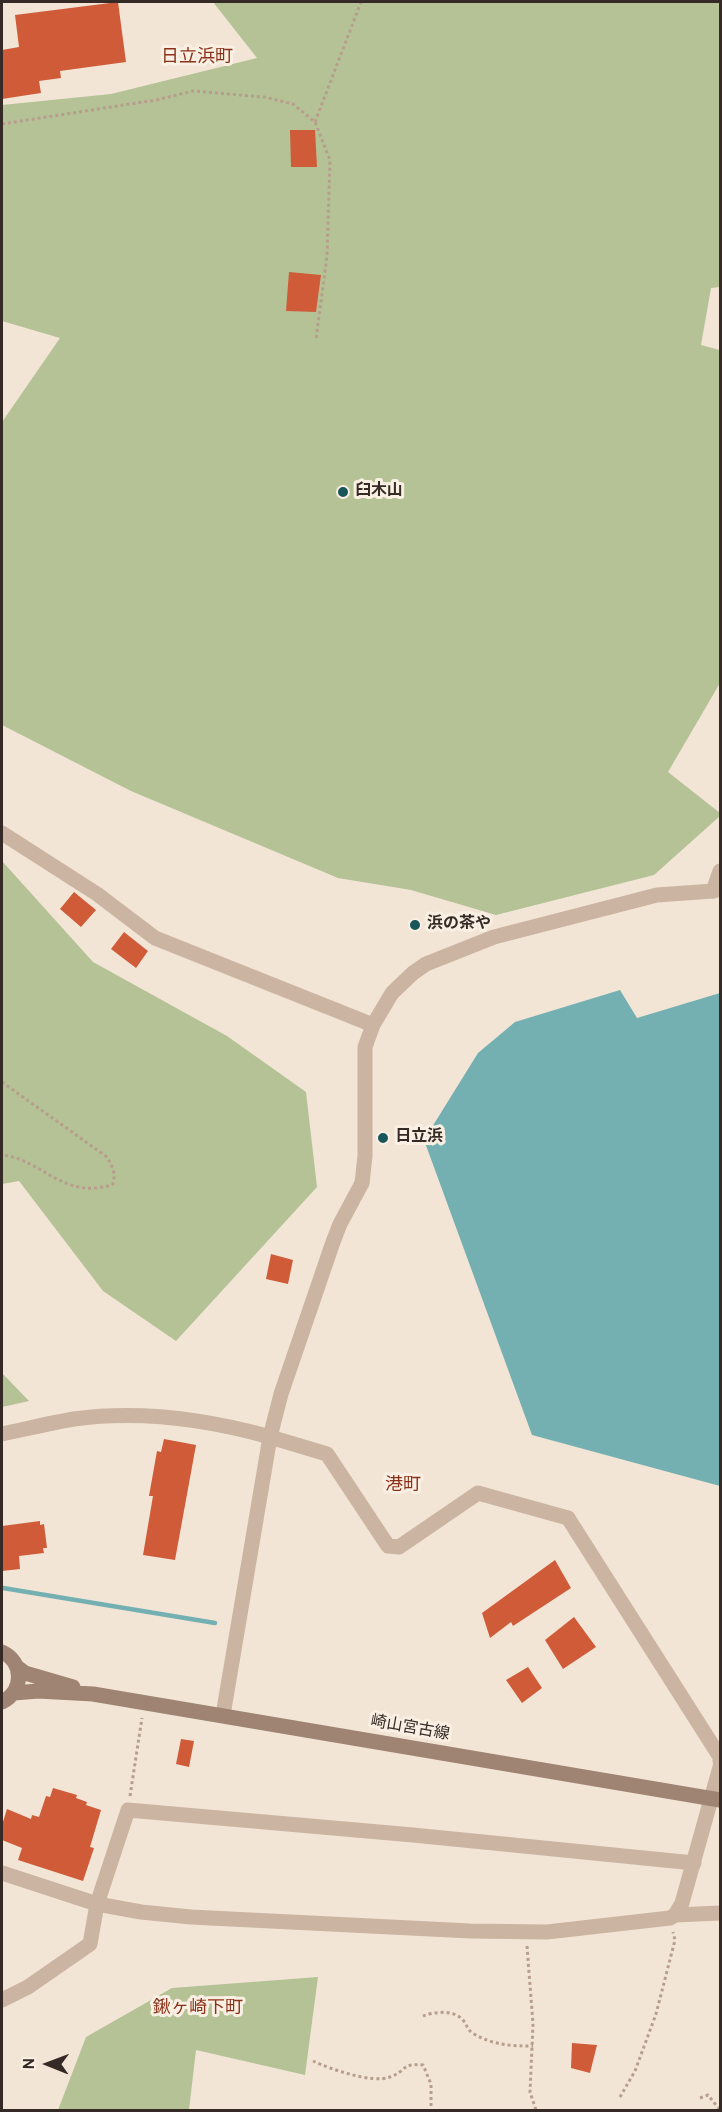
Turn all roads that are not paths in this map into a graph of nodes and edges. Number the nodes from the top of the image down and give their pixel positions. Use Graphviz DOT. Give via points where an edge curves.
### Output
graph roads {
  1 [pos="2,833"];
  2 [pos="720,871"];
  3 [pos="717,890"];
  4 [pos="373,1025"];
  5 [pos="2,1434"];
  6 [pos="270,1437"];
  7 [pos="2,1652"];
  8 [pos="17,1667"];
  9 [pos="14,1693"];
  10 [pos="93,1694"];
  11 [pos="2,1702"];
  12 [pos="223,1715"];
  13 [pos="720,1761"];
  14 [pos="720,1767"];
  15 [pos="716,1799"];
  16 [pos="694,1863"];
  17 [pos="2,1873"];
  18 [pos="98,1904"];
  19 [pos="720,1913"];
  20 [pos="672,1916"];
  21 [pos="2,2000"];
  1 -- 4 [label="street" via="97,894 155,938"];
  2 -- 3 [label="street"];
  3 -- 4 [label="street" via="657,896 494,937 413,973 392,993"];
  4 -- 6 [label="street" via="365,1047 362,1183 333,1242"];
  5 -- 6 [label="street" via="106,1416 203,1420"];
  6 -- 12 [label="street"];
  6 -- 13 [label="street" via="327,1454 388,1546 399,1547 478,1493 568,1518"];
  7 -- 8 [label="main road, 崎山宮古線"];
  8 -- 9 [label="main road" via="19,1680"];
  8 -- 10 [label="main road, 崎山宮古線"];
  9 -- 10 [label="main road, 崎山宮古線"];
  9 -- 11 [label="main road"];
  10 -- 12 [label="main road, 崎山宮古線"];
  12 -- 15 [label="main road, 崎山宮古線"];
  14 -- 15 [label="street"];
  15 -- 16 [label="street"];
  16 -- 18 [label="street" via="128,1810"];
  16 -- 20 [label="street" via="682,1903"];
  17 -- 18 [label="street"];
  18 -- 20 [label="street" via="191,1917 470,1931 581,1930"];
  18 -- 21 [label="street" via="90,1944"];
  19 -- 20 [label="street"];
}
